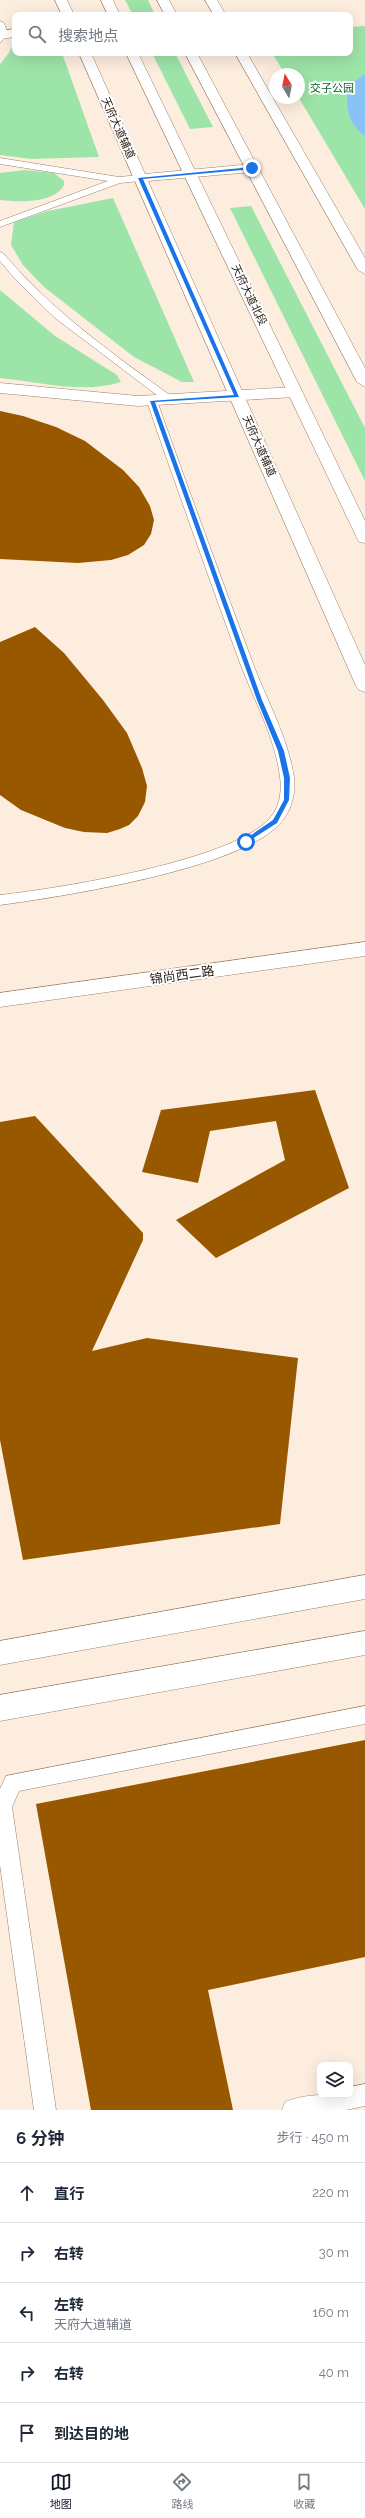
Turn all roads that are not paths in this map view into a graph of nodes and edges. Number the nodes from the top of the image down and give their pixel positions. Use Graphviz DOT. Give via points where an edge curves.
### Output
graph roads {
  1 [pos="61,0"];
  2 [pos="107,0"];
  3 [pos="163,0"];
  4 [pos="211,0"];
  5 [pos="67,12"];
  6 [pos="113,12"];
  7 [pos="169,12"];
  8 [pos="218,12"];
  9 [pos="86,56"];
  10 [pos="133,56"];
  11 [pos="193,56"];
  12 [pos="243,56"];
  13 [pos="0,161"];
  14 [pos="252,168"];
  15 [pos="190,174"];
  16 [pos="140,178"];
  17 [pos="119,180"];
  18 [pos="0,224"];
  19 [pos="0,255"];
  20 [pos="365,270"];
  21 [pos="365,382"];
  22 [pos="0,388"];
  23 [pos="295,392"];
  24 [pos="237,397"];
  25 [pos="170,400"];
  26 [pos="152,401"];
  27 [pos="365,538"];
  28 [pos="365,686"];
  29 [pos="0,900"];
  30 [pos="365,949"];
  31 [pos="0,1000"];
  32 [pos="365,1587"];
  33 [pos="365,1643"];
  34 [pos="0,1653"];
  35 [pos="0,1708"];
  36 [pos="365,1716"];
  37 [pos="365,2094"];
  38 [pos="45,2110"];
  39 [pos="293,2110"];
  1 -- 5 [label="street"];
  2 -- 6 [label="street"];
  3 -- 7 [label="street"];
  4 -- 8 [label="street"];
  9 -- 16 [label="street, 天府大道辅道"];
  10 -- 15 [label="street, 天府大道北段"];
  11 -- 14 [label="street"];
  12 -- 20 [label="street"];
  13 -- 17 [label="lane"];
  14 -- 15 [label="street"];
  14 -- 21 [label="street"];
  15 -- 16 [label="street"];
  15 -- 23 [label="street, 天府大道北段"];
  16 -- 17 [label="lane"];
  16 -- 24 [label="street, 天府大道辅道"];
  17 -- 18 [label="lane"];
  19 -- 25 [label="lane" via="27,288 56,314"];
  22 -- 26 [label="street"];
  23 -- 24 [label="street"];
  23 -- 27 [label="street, 天府大道北段"];
  24 -- 25 [label="street"];
  24 -- 28 [label="street, 天府大道辅道"];
  25 -- 26 [label="street"];
  26 -- 29 [label="lane" via="260,700 281,751 287,778 286,800 275,821 246,842 203,858 119,879"];
  30 -- 31 [label="street, 锦尚西二路"];
  32 -- 34 [label="street"];
  33 -- 35 [label="street"];
  36 -- 38 [label="lane" via="14,1783 2,1807"];
  37 -- 39 [label="lane"];
}
